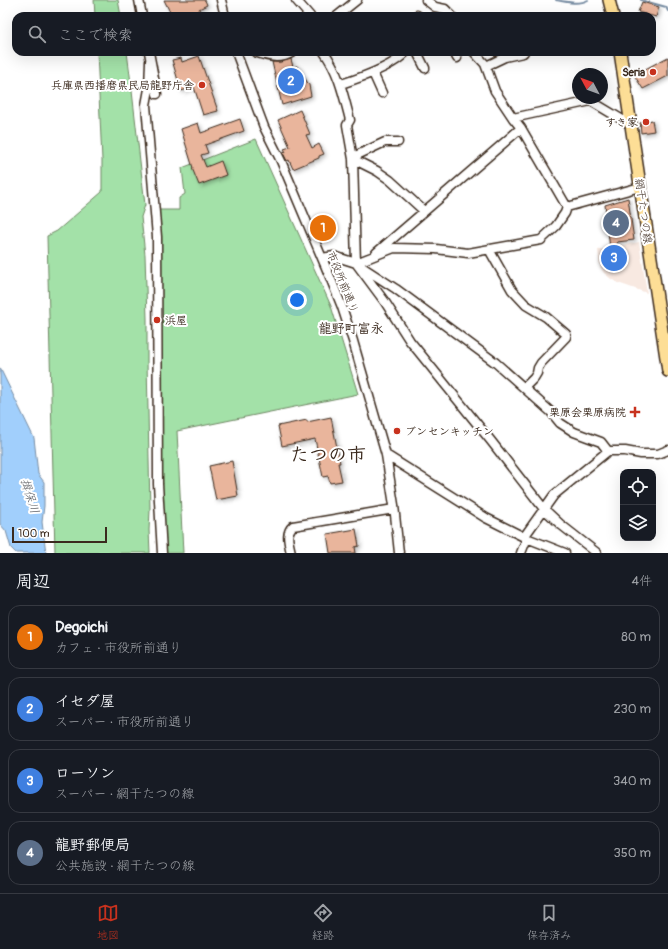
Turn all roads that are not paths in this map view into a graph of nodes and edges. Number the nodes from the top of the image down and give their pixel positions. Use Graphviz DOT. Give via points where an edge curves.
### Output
graph roads {
  1 [pos="139,0"];
  2 [pos="221,0"];
  3 [pos="296,0"];
  4 [pos="357,0"];
  5 [pos="426,0"];
  6 [pos="609,0"];
  7 [pos="141,12"];
  8 [pos="224,12"];
  9 [pos="306,12"];
  10 [pos="342,12"];
  11 [pos="448,12"];
  12 [pos="612,12"];
  13 [pos="149,56"];
  14 [pos="237,56"];
  15 [pos="267,56"];
  16 [pos="283,56"];
  17 [pos="328,56"];
  18 [pos="403,56"];
  19 [pos="419,56"];
  20 [pos="478,56"];
  21 [pos="510,56"];
  22 [pos="621,56"];
  23 [pos="150,61"];
  24 [pos="486,66"];
  25 [pos="425,68"];
  26 [pos="373,73"];
  27 [pos="341,84"];
  28 [pos="382,93"];
  29 [pos="157,94"];
  30 [pos="513,118"];
  31 [pos="631,125"];
  32 [pos="521,128"];
  33 [pos="398,142"];
  34 [pos="353,158"];
  35 [pos="640,187"];
  36 [pos="567,207"];
  37 [pos="424,211"];
  38 [pos="491,249"];
  39 [pos="372,256"];
  40 [pos="322,258"];
  41 [pos="356,263"];
  42 [pos="668,371"];
  43 [pos="524,388"];
  44 [pos="668,450"];
  45 [pos="608,451"];
  46 [pos="386,455"];
  47 [pos="394,509"];
  48 [pos="544,509"];
  49 [pos="525,538"];
  50 [pos="162,553"];
  51 [pos="291,553"];
  52 [pos="399,553"];
  53 [pos="521,553"];
  54 [pos="565,553"];
  55 [pos="597,553"];
  1 -- 7 [label="street"];
  2 -- 8 [label="street"];
  3 -- 9 [label="street"];
  4 -- 10 [label="street"];
  5 -- 11 [label="street"];
  6 -- 12 [label="main road"];
  13 -- 23 [label="street"];
  14 -- 40 [label="street, 市役所前通り" via="264,127"];
  15 -- 16 [label="street"];
  17 -- 27 [label="street"];
  18 -- 26 [label="street"];
  19 -- 25 [label="street"];
  20 -- 24 [label="street"];
  21 -- 24 [label="street"];
  22 -- 31 [label="main road, 網干たつの線"];
  23 -- 29 [label="street"];
  23 -- 50 [label="street" via="146,105 156,237 158,484"];
  24 -- 30 [label="street" via="496,91"];
  26 -- 27 [label="street"];
  26 -- 28 [label="street"];
  27 -- 34 [label="street" via="350,120 347,125"];
  30 -- 31 [label="street" via="591,101"];
  30 -- 32 [label="street"];
  31 -- 35 [label="main road, 網干たつの線"];
  32 -- 36 [label="street"];
  32 -- 37 [label="street"];
  33 -- 34 [label="street" via="385,142"];
  34 -- 37 [label="street" via="390,180"];
  34 -- 41 [label="street"];
  35 -- 36 [label="street"];
  35 -- 42 [label="main road, 網干たつの線"];
  36 -- 38 [label="street" via="556,226 541,240"];
  37 -- 39 [label="street"];
  38 -- 39 [label="street" via="468,253 394,248"];
  38 -- 43 [label="street" via="512,290 526,305 546,317 566,334"];
  39 -- 41 [label="street"];
  40 -- 41 [label="street" via="334,256"];
  40 -- 46 [label="street, 市役所前通り" via="342,307"];
  41 -- 43 [label="street" via="490,358"];
  41 -- 48 [label="street" via="410,341"];
  43 -- 45 [label="street" via="560,423 574,432 601,442"];
  44 -- 45 [label="street" via="658,454"];
  45 -- 48 [label="street" via="554,495"];
  46 -- 47 [label="street, 市役所前通り"];
  46 -- 49 [label="street" via="486,518"];
  47 -- 51 [label="street" via="293,526 289,529 288,535"];
  47 -- 52 [label="street, 市役所前通り"];
  48 -- 49 [label="street"];
  48 -- 55 [label="street"];
  49 -- 53 [label="street"];
  49 -- 54 [label="street"];
}
